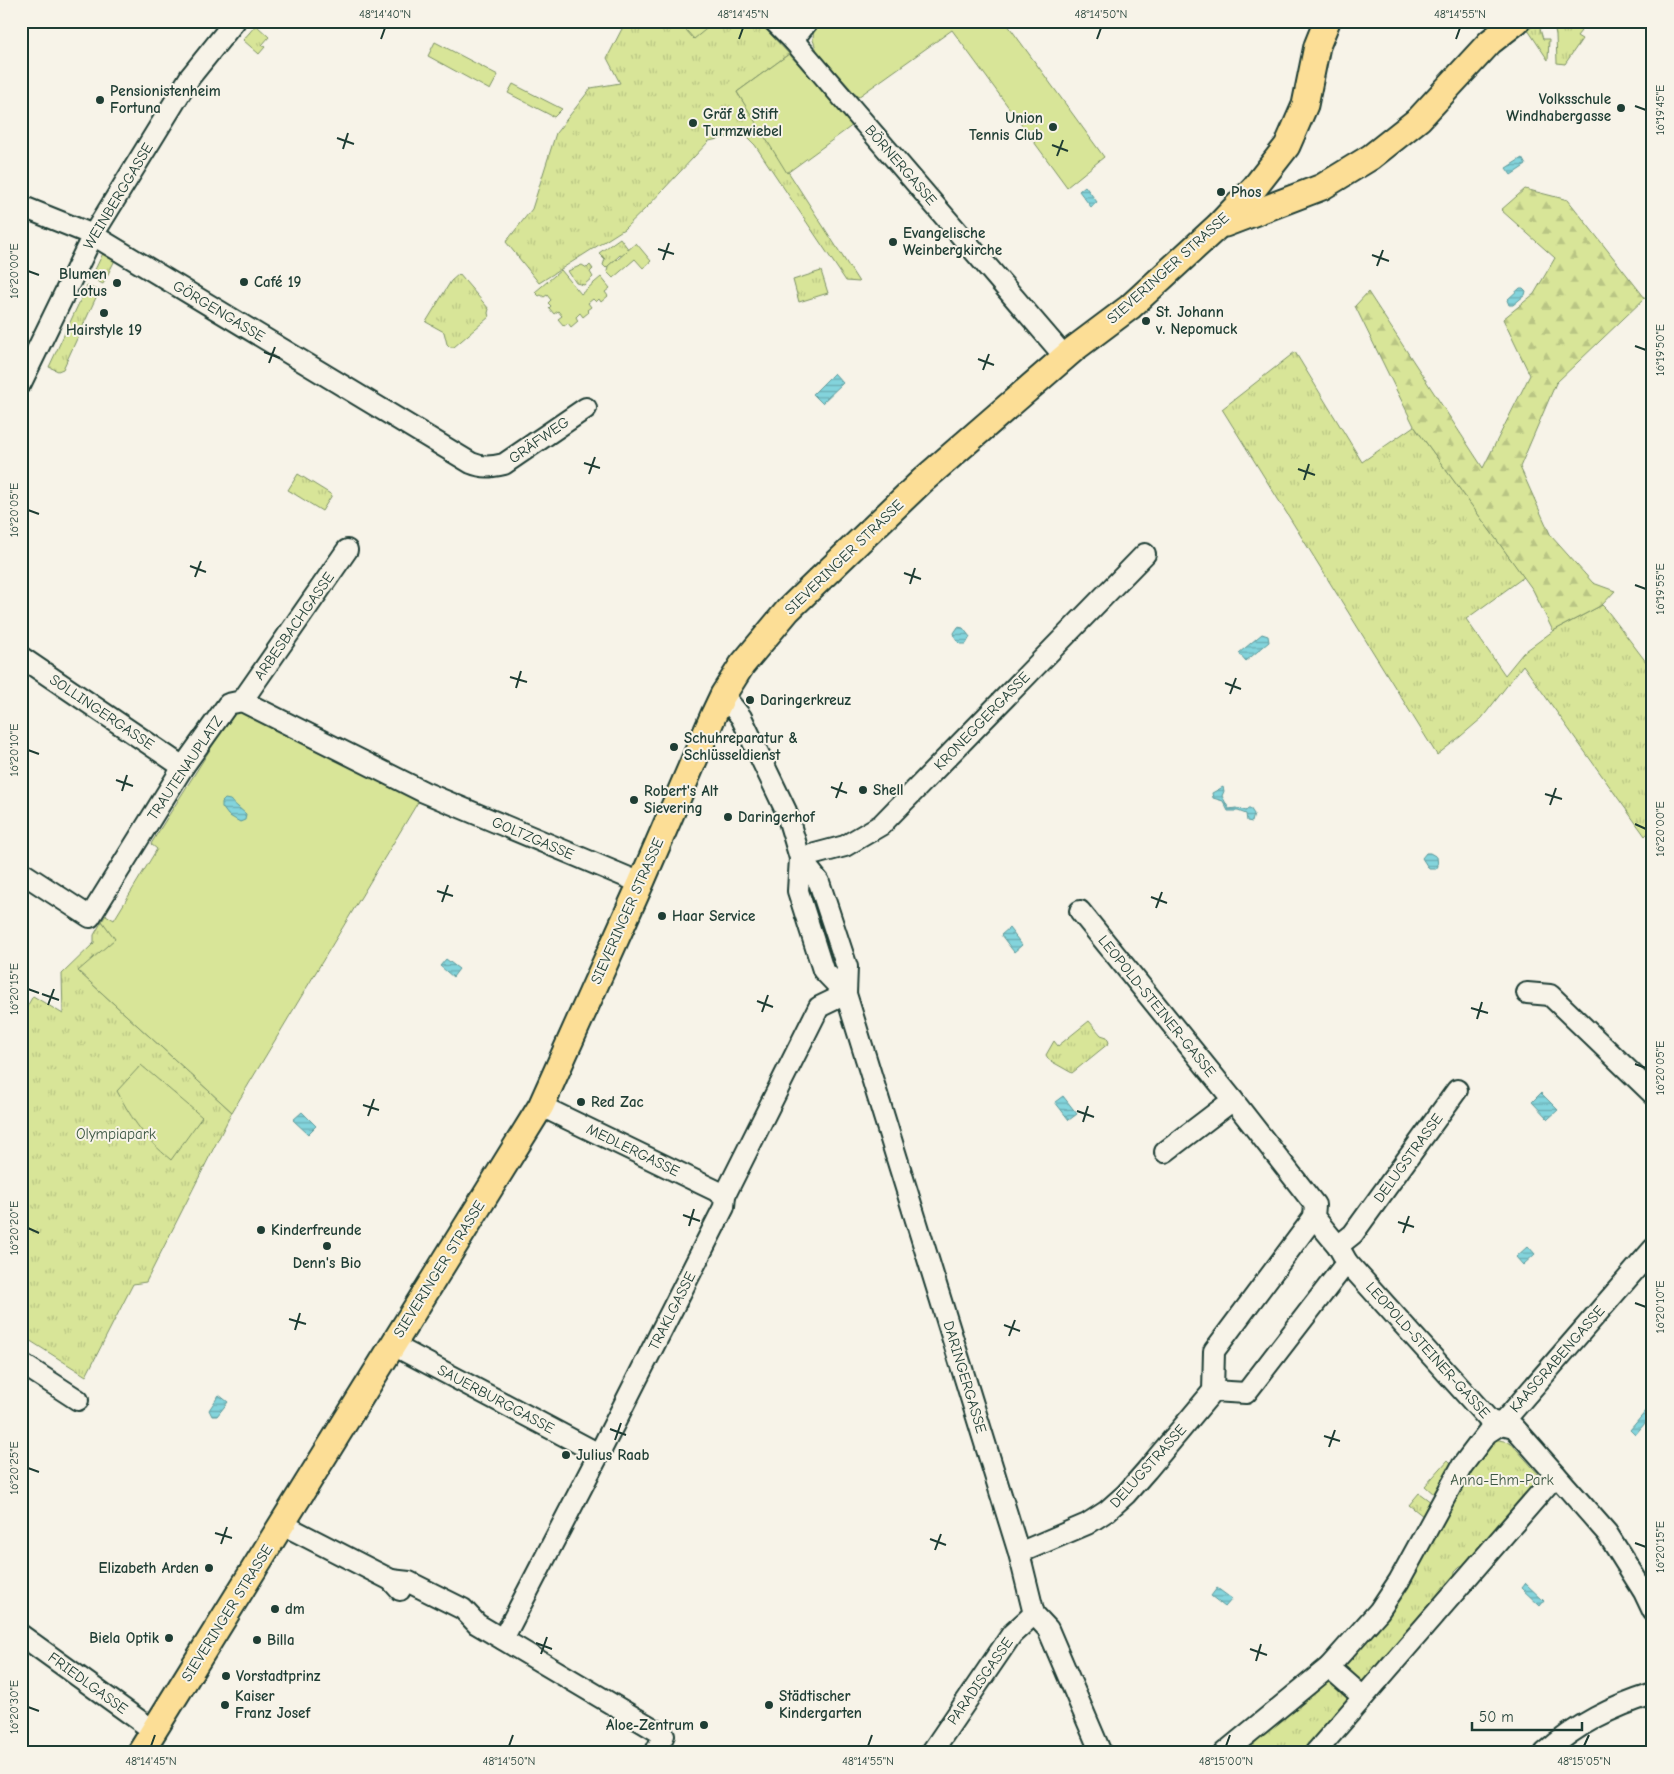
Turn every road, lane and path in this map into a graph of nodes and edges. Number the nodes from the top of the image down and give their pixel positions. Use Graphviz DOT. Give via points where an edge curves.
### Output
graph roads {
  1 [pos="235,21"];
  2 [pos="774,21"];
  3 [pos="808,21"];
  4 [pos="1327,21"];
  5 [pos="1517,21"];
  6 [pos="793,40"];
  7 [pos="1255,187"];
  8 [pos="21,206"];
  9 [pos="1270,206"];
  10 [pos="1218,226"];
  11 [pos="93,235"];
  12 [pos="1065,357"];
  13 [pos="21,383"];
  14 [pos="586,408"];
  15 [pos="490,468"];
  16 [pos="347,550"];
  17 [pos="1145,554"];
  18 [pos="21,657"];
  19 [pos="723,695"];
  20 [pos="242,701"];
  21 [pos="183,767"];
  22 [pos="800,858"];
  23 [pos="21,872"];
  24 [pos="641,883"];
  25 [pos="1080,911"];
  26 [pos="1527,993"];
  27 [pos="846,994"];
  28 [pos="1457,1090"];
  29 [pos="1653,1094"];
  30 [pos="1233,1100"];
  31 [pos="541,1106"];
  32 [pos="1165,1152"];
  33 [pos="725,1195"];
  34 [pos="1314,1217"];
  35 [pos="1653,1249"];
  36 [pos="1342,1254"];
  37 [pos="393,1344"];
  38 [pos="21,1363"];
  39 [pos="1214,1391"];
  40 [pos="78,1400"];
  41 [pos="1501,1424"];
  42 [pos="599,1454"];
  43 [pos="1556,1474"];
  44 [pos="282,1524"];
  45 [pos="1019,1553"];
  46 [pos="1648,1588"];
  47 [pos="1653,1611"];
  48 [pos="1034,1614"];
  49 [pos="21,1635"];
  50 [pos="503,1639"];
  51 [pos="1329,1667"];
  52 [pos="1653,1694"];
  53 [pos="1363,1697"];
  54 [pos="154,1731"];
  55 [pos="659,1744"];
  56 [pos="140,1753"];
  57 [pos="931,1753"];
  58 [pos="1101,1753"];
  59 [pos="1224,1753"];
  60 [pos="1315,1753"];
  61 [pos="1545,1753"];
  1 -- 11 [label="street, WEINBERGGASSE" via="190,77"];
  2 -- 6 [label="street, BÖRNERGASSE"];
  3 -- 6 [label="street"];
  4 -- 7 [label="main road, SIEVERINGER STRASSE" via="1305,105 1287,146"];
  5 -- 9 [label="main road" via="1490,42 1419,119 1371,157 1322,187"];
  6 -- 12 [label="street, BÖRNERGASSE"];
  7 -- 9 [label="main road"];
  7 -- 10 [label="main road, SIEVERINGER STRASSE"];
  8 -- 11 [label="street, GÖRGENGASSE"];
  9 -- 10 [label="main road"];
  10 -- 12 [label="main road, SIEVERINGER STRASSE" via="1130,307"];
  11 -- 13 [label="street, WEINBERGGASSE"];
  11 -- 15 [label="street, GÖRGENGASSE" via="463,458 480,467"];
  12 -- 19 [label="main road, SIEVERINGER STRASSE" via="922,481 788,610 742,665"];
  14 -- 15 [label="street, GRÄFWEG" via="504,464"];
  16 -- 20 [label="street, ARBESBACHGASSE"];
  17 -- 22 [label="street, KRONEGGERGASSE" via="882,825 845,846"];
  18 -- 21 [label="street, SOLLINGERGASSE"];
  19 -- 22 [label="street, DARINGERGASSE" via="740,717 760,754 786,811"];
  19 -- 24 [label="main road, SIEVERINGER STRASSE"];
  20 -- 21 [label="street, TRAUTENAUPLATZ" via="228,704"];
  20 -- 24 [label="street, GOLTZGASSE" via="424,792"];
  21 -- 23 [label="street, TRAUTENAUPLATZ" via="90,917"];
  22 -- 27 [label="street, DARINGERGASSE" via="798,891 822,970"];
  24 -- 31 [label="main road, SIEVERINGER STRASSE"];
  25 -- 30 [label="street, LEOPOLD-STEINER-GASSE"];
  26 -- 29 [label="street" via="1550,995"];
  27 -- 33 [label="street, TRAKLGASSE" via="819,1006"];
  27 -- 45 [label="street, DARINGERGASSE"];
  28 -- 36 [label="street, DELUGSTRASSE"];
  30 -- 32 [label="street"];
  30 -- 34 [label="street, LEOPOLD-STEINER-GASSE" via="1315,1205"];
  31 -- 33 [label="street, MEDLERGASSE"];
  31 -- 37 [label="main road, SIEVERINGER STRASSE"];
  33 -- 42 [label="street, TRAKLGASSE" via="724,1207"];
  34 -- 36 [label="street, LEOPOLD-STEINER-GASSE"];
  34 -- 39 [label="street" via="1214,1351"];
  35 -- 41 [label="street, KAASGRABENGASSE"];
  36 -- 39 [label="street, DELUGSTRASSE" via="1246,1392"];
  36 -- 41 [label="street, LEOPOLD-STEINER-GASSE" via="1490,1421"];
  37 -- 42 [label="street, SAUERBURGGASSE"];
  37 -- 44 [label="main road, SIEVERINGER STRASSE"];
  38 -- 40 [label="street"];
  39 -- 45 [label="street, DELUGSTRASSE" via="1126,1494 1107,1511 1075,1530"];
  41 -- 43 [label="street, LEOPOLD-STEINER-GASSE" via="1514,1427"];
  41 -- 51 [label="street, KAASGRABENGASSE" via="1487,1433 1462,1466 1379,1611"];
  42 -- 50 [label="street, TRAKLGASSE"];
  43 -- 46 [label="street, LEOPOLD-STEINER-GASSE" via="1607,1533"];
  43 -- 53 [label="street"];
  44 -- 50 [label="street" via="391,1580 403,1593 458,1621 477,1624"];
  44 -- 54 [label="main road, SIEVERINGER STRASSE"];
  45 -- 48 [label="street, DARINGERGASSE"];
  46 -- 47 [label="street, LEOPOLD-STEINER-GASSE"];
  48 -- 57 [label="street, PARADISGASSE" via="1012,1634"];
  48 -- 58 [label="street, DARINGERGASSE" via="1048,1629"];
  49 -- 54 [label="street, FRIEDLGASSE"];
  50 -- 55 [label="street"];
  51 -- 53 [label="street"];
  51 -- 59 [label="street, KAASGRABENGASSE"];
  52 -- 61 [label="street" via="1620,1704 1580,1726"];
  53 -- 60 [label="street"];
  54 -- 56 [label="main road, SIEVERINGER STRASSE"];
}
